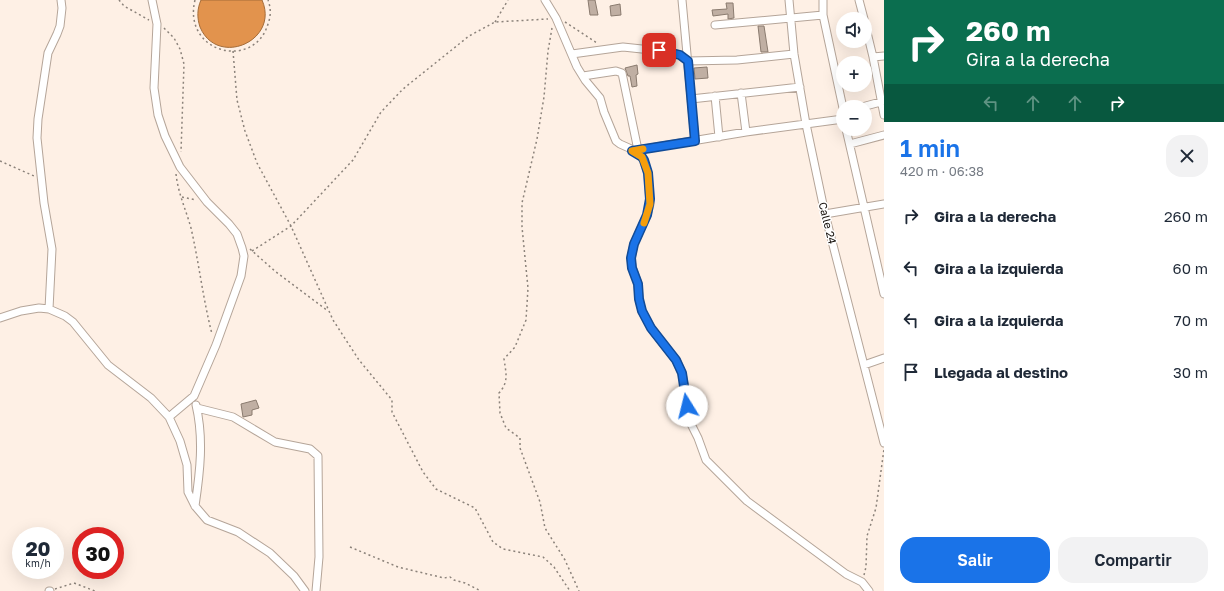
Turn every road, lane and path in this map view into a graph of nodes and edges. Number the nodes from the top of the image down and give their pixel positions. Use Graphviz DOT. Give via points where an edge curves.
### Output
graph roads {
  1 [pos="61,0"];
  2 [pos="119,0"];
  3 [pos="152,0"];
  4 [pos="195,0"];
  5 [pos="268,0"];
  6 [pos="508,0"];
  7 [pos="545,0"];
  8 [pos="682,0"];
  9 [pos="789,0"];
  10 [pos="823,0"];
  11 [pos="859,0"];
  12 [pos="862,12"];
  13 [pos="823,15"];
  14 [pos="556,18"];
  15 [pos="790,18"];
  16 [pos="495,22"];
  17 [pos="157,24"];
  18 [pos="716,25"];
  19 [pos="871,48"];
  20 [pos="606,49"];
  21 [pos="233,51"];
  22 [pos="572,54"];
  23 [pos="794,54"];
  24 [pos="884,56"];
  25 [pos="873,58"];
  26 [pos="688,61"];
  27 [pos="583,76"];
  28 [pos="800,87"];
  29 [pos="741,93"];
  30 [pos="715,96"];
  31 [pos="691,99"];
  32 [pos="841,100"];
  33 [pos="882,102"];
  34 [pos="872,104"];
  35 [pos="884,115"];
  36 [pos="836,120"];
  37 [pos="806,124"];
  38 [pos="746,132"];
  39 [pos="884,135"];
  40 [pos="848,136"];
  41 [pos="719,137"];
  42 [pos="695,141"];
  43 [pos="850,144"];
  44 [pos="635,150"];
  45 [pos="181,152"];
  46 [pos="0,161"];
  47 [pos="176,171"];
  48 [pos="41,179"];
  49 [pos="182,197"];
  50 [pos="207,202"];
  51 [pos="884,204"];
  52 [pos="864,207"];
  53 [pos="825,214"];
  54 [pos="291,226"];
  55 [pos="247,246"];
  56 [pos="252,252"];
  57 [pos="884,257"];
  58 [pos="876,259"];
  59 [pos="884,294"];
  60 [pos="49,308"];
  61 [pos="329,312"];
  62 [pos="0,318"];
  63 [pos="216,345"];
  64 [pos="884,358"];
  65 [pos="864,365"];
  66 [pos="194,396"];
  67 [pos="197,408"];
  68 [pos="169,417"];
  69 [pos="882,429"];
  70 [pos="884,443"];
  71 [pos="884,449"];
  72 [pos="195,506"];
  73 [pos="350,547"];
  74 [pos="862,582"];
  75 [pos="49,591"];
  76 [pos="95,591"];
  77 [pos="305,591"];
  78 [pos="316,591"];
  79 [pos="480,591"];
  80 [pos="570,591"];
  81 [pos="579,591"];
  82 [pos="869,591"];
  1 -- 48 [label="street" via="60,26 48,53 38,119"];
  2 -- 17 [label="path" via="124,6"];
  3 -- 17 [label="street"];
  4 -- 21 [label="path" via="194,20 202,37 216,48"];
  5 -- 21 [label="path" via="270,19 263,36 248,48"];
  6 -- 16 [label="path"];
  7 -- 14 [label="street"];
  8 -- 26 [label="street"];
  9 -- 15 [label="street, Calle 24"];
  10 -- 13 [label="street"];
  11 -- 12 [label="street"];
  13 -- 15 [label="street"];
  13 -- 32 [label="street"];
  14 -- 16 [label="path"];
  14 -- 20 [label="path"];
  14 -- 22 [label="street"];
  14 -- 81 [label="path" via="548,51 537,139 522,203 528,288 526,320 515,347 504,359 507,376 505,386 499,393 500,413 506,428 520,438 520,448 540,502 546,528"];
  15 -- 18 [label="street"];
  15 -- 23 [label="street, Calle 24"];
  16 -- 54 [label="path" via="469,36 403,89 381,112 353,160"];
  17 -- 45 [label="path" via="164,27 174,38 184,64"];
  17 -- 50 [label="street" via="154,88 158,115 180,167"];
  19 -- 25 [label="street"];
  20 -- 22 [label="street"];
  20 -- 26 [label="street" via="623,47 670,52"];
  21 -- 54 [label="path" via="237,100 245,130 257,163"];
  22 -- 27 [label="street"];
  23 -- 26 [label="street" via="737,60"];
  23 -- 28 [label="street, Calle 24"];
  24 -- 25 [label="street"];
  25 -- 33 [label="street"];
  26 -- 31 [label="street"];
  27 -- 44 [label="street" via="600,98 616,141"];
  27 -- 44 [label="street" via="616,71 622,73"];
  28 -- 29 [label="street"];
  28 -- 37 [label="street, Calle 24"];
  29 -- 30 [label="street"];
  29 -- 38 [label="street"];
  30 -- 31 [label="street"];
  30 -- 41 [label="street"];
  31 -- 42 [label="street"];
  33 -- 34 [label="street"];
  33 -- 35 [label="street"];
  36 -- 37 [label="street"];
  37 -- 38 [label="street"];
  37 -- 53 [label="street, Calle 24"];
  38 -- 41 [label="street"];
  39 -- 43 [label="street"];
  40 -- 43 [label="street"];
  41 -- 42 [label="street"];
  42 -- 44 [label="street"];
  43 -- 52 [label="street"];
  44 -- 74 [label="street" via="644,160 650,194 649,208 631,258 639,288 639,299 651,328 676,360 682,373 691,424 706,460 747,501 846,574"];
  46 -- 48 [label="path"];
  47 -- 49 [label="path"];
  48 -- 60 [label="street" via="52,249"];
  49 -- 50 [label="path"];
  49 -- 63 [label="path" via="192,232 206,311"];
  50 -- 63 [label="street" via="237,234 244,256 241,276"];
  51 -- 52 [label="street"];
  52 -- 53 [label="street"];
  52 -- 58 [label="street"];
  53 -- 65 [label="street, Calle 24"];
  54 -- 56 [label="path"];
  54 -- 61 [label="path"];
  55 -- 56 [label="path"];
  56 -- 61 [label="path"];
  57 -- 58 [label="street"];
  58 -- 59 [label="street"];
  60 -- 62 [label="street" via="21,311"];
  60 -- 68 [label="street" via="73,322 108,365 151,398"];
  61 -- 80 [label="path" via="359,360 392,400 392,412 423,472 436,489 475,508 493,542 503,549 543,557 554,567"];
  63 -- 66 [label="street"];
  64 -- 65 [label="street"];
  65 -- 69 [label="street, Calle 24"];
  66 -- 67 [label="street"];
  66 -- 68 [label="street"];
  67 -- 72 [label="street" via="201,438"];
  67 -- 78 [label="street" via="233,417 275,442 310,449 318,456"];
  68 -- 72 [label="street" via="180,441 187,465 188,492"];
  69 -- 70 [label="street, Calle 24"];
  71 -- 74 [label="path" via="876,508 867,536 866,567"];
  72 -- 77 [label="street" via="207,520 238,532 270,553 294,576"];
  73 -- 79 [label="path" via="398,567 444,578 450,577"];
  74 -- 82 [label="street"];
  75 -- 76 [label="path" via="74,583"];
}
